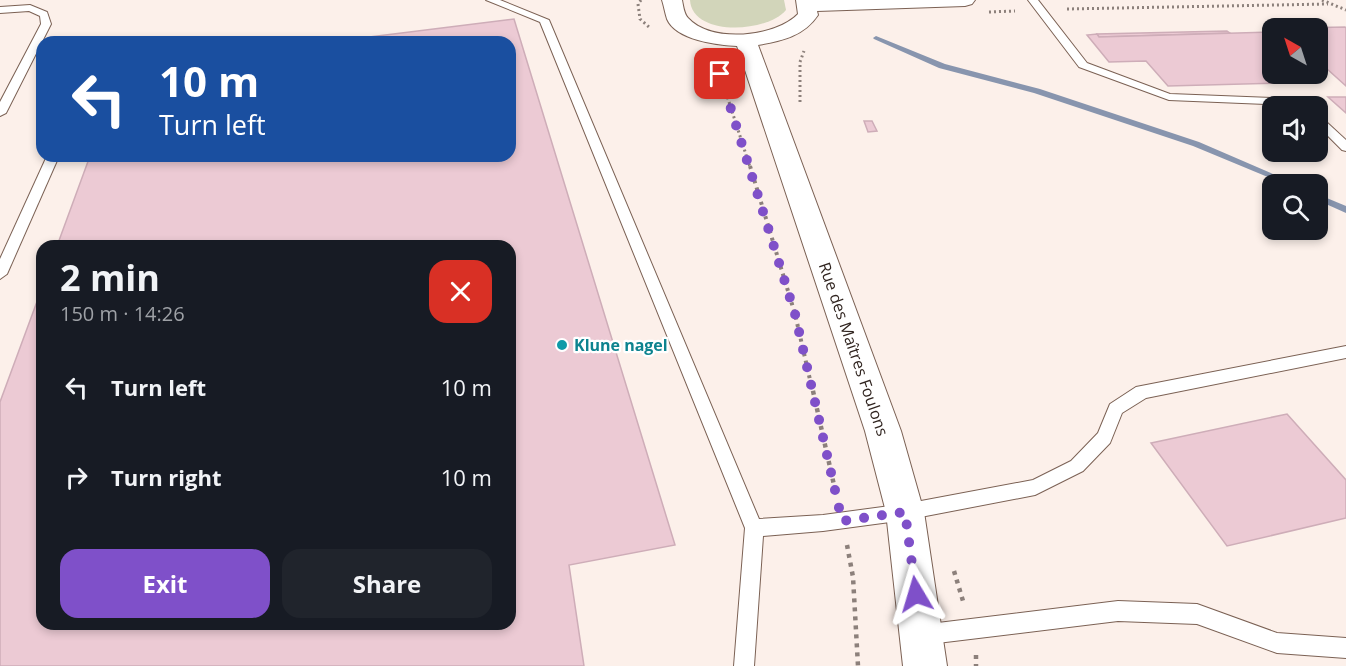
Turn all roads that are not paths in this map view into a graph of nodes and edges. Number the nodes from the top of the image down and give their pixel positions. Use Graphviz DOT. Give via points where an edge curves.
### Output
graph roads {
  1 [pos="491,0"];
  2 [pos="672,0"];
  3 [pos="965,0"];
  4 [pos="1033,0"];
  5 [pos="808,2"];
  6 [pos="0,10"];
  7 [pos="40,36"];
  8 [pos="746,41"];
  9 [pos="36,43"];
  10 [pos="1262,101"];
  11 [pos="0,113"];
  12 [pos="1328,130"];
  13 [pos="1346,147"];
  14 [pos="50,162"];
  15 [pos="0,274"];
  16 [pos="1346,352"];
  17 [pos="905,512"];
  18 [pos="754,528"];
  19 [pos="1346,648"];
  20 [pos="923,651"];
  21 [pos="744,666"];
  1 -- 18 [label="lane" via="544,20"];
  2 -- 8 [label="street" via="672,12 681,24 721,39"];
  3 -- 5 [label="street"];
  4 -- 10 [label="lane" via="1083,65 1169,97"];
  5 -- 8 [label="street" via="809,15 802,25 769,39"];
  6 -- 7 [label="lane" via="39,10 46,24"];
  8 -- 17 [label="street, Rue des Maîtres Foulons" via="883,431"];
  9 -- 11 [label="lane"];
  12 -- 13 [label="lane"];
  14 -- 15 [label="lane"];
  16 -- 17 [label="lane" via="1142,392 1116,409 1104,438 1077,466 1035,487"];
  17 -- 18 [label="lane"];
  17 -- 20 [label="street, Rue des Maîtres Foulons"];
  18 -- 21 [label="lane"];
  19 -- 20 [label="lane" via="1277,643 1197,614 1118,611 971,629"];
}
